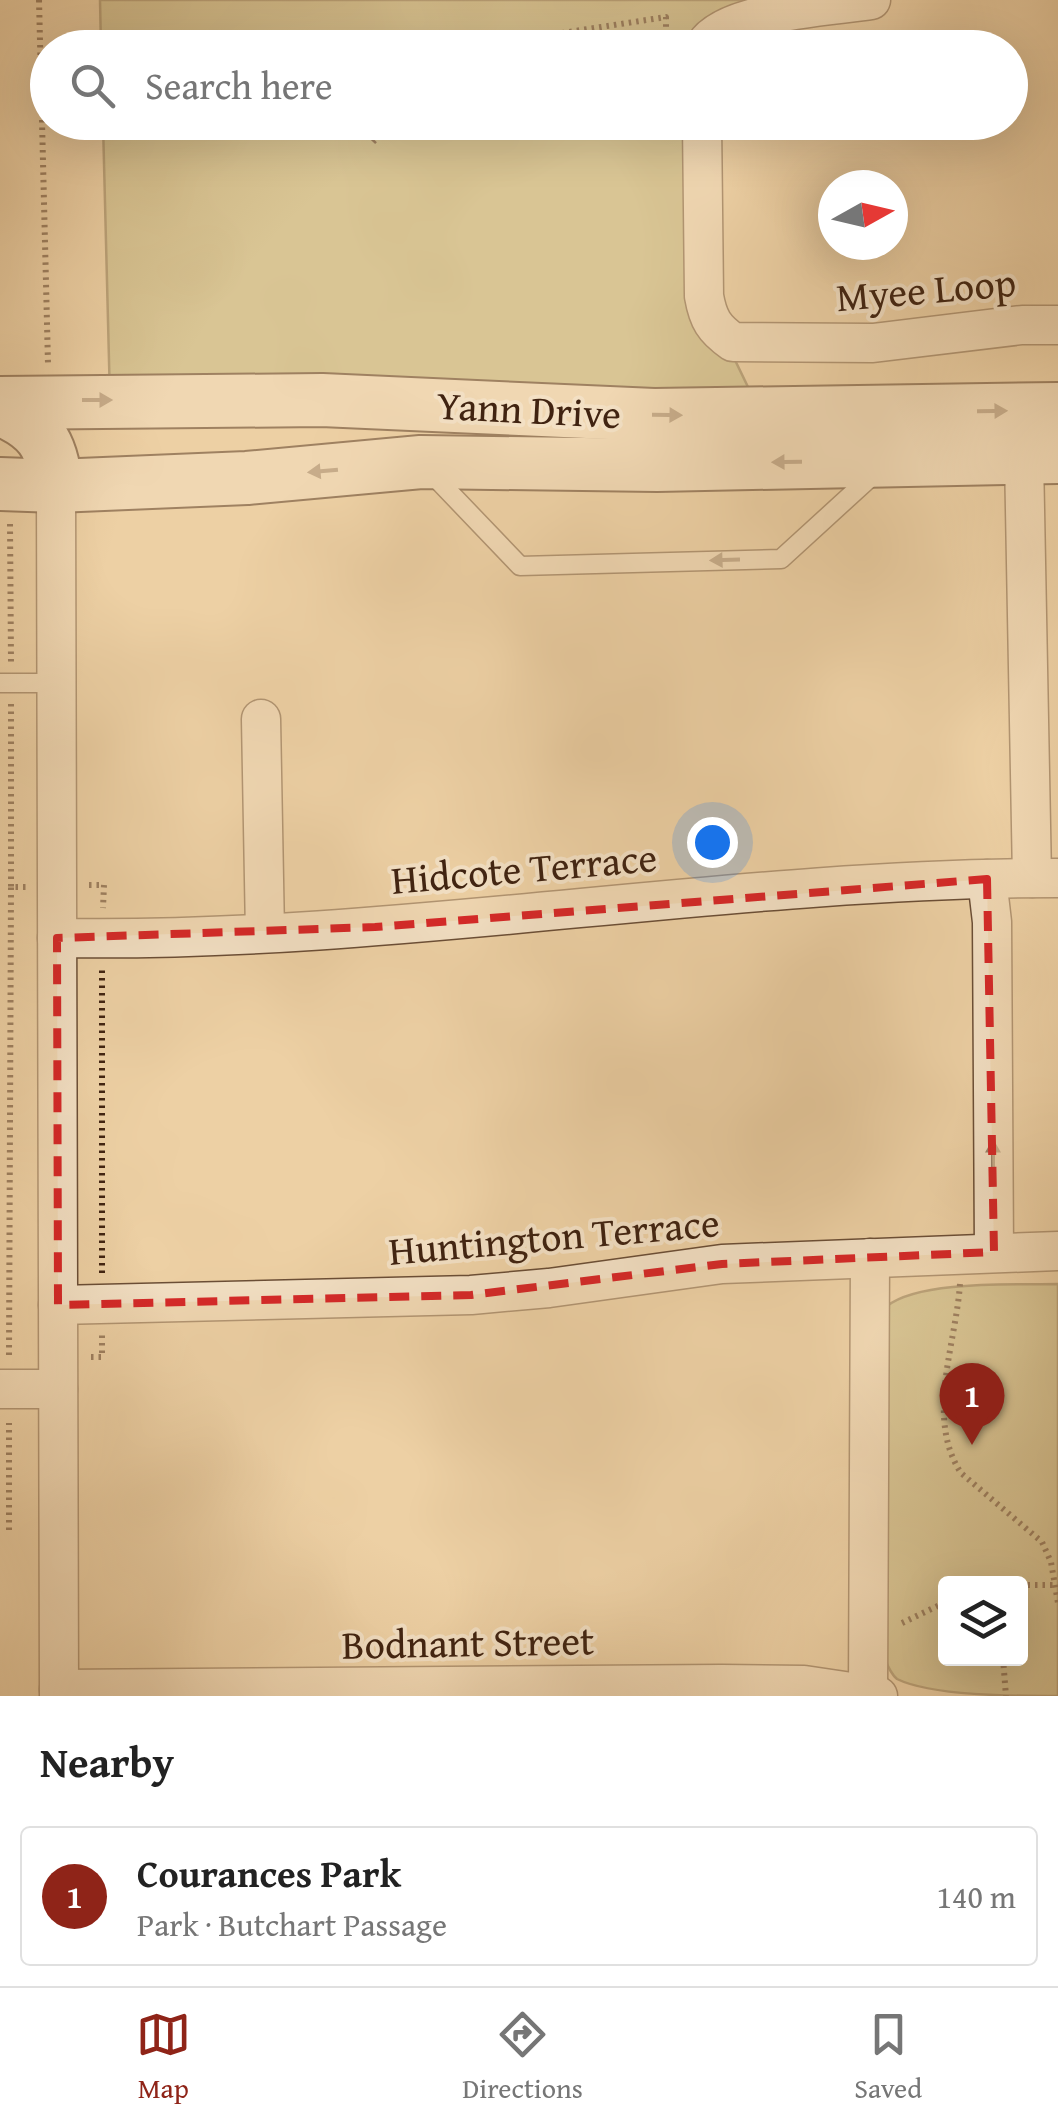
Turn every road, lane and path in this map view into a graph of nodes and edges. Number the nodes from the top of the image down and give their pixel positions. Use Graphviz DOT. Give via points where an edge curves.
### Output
graph roads {
  1 [pos="39,0"];
  2 [pos="872,0"];
  3 [pos="37,30"];
  4 [pos="582,30"];
  5 [pos="666,30"];
  6 [pos="719,30"];
  7 [pos="31,140"];
  8 [pos="702,140"];
  9 [pos="1058,325"];
  10 [pos="16,404"];
  11 [pos="1058,409"];
  12 [pos="1041,457"];
  13 [pos="889,460"];
  14 [pos="420,462"];
  15 [pos="0,484"];
  16 [pos="56,486"];
  17 [pos="0,683"];
  18 [pos="56,683"];
  19 [pos="262,719"];
  20 [pos="1045,878"];
  21 [pos="987,879"];
  22 [pos="11,886"];
  23 [pos="265,933"];
  24 [pos="57,938"];
  25 [pos="1058,1251"];
  26 [pos="977,1253"];
  27 [pos="870,1258"];
  28 [pos="58,1305"];
  29 [pos="58,1389"];
  30 [pos="4,1390"];
  31 [pos="8,1530"];
  32 [pos="1028,1585"];
  33 [pos="1056,1585"];
  34 [pos="1058,1603"];
  35 [pos="938,1606"];
  36 [pos="868,1627"];
  37 [pos="1004,1666"];
  38 [pos="59,1692"];
  39 [pos="873,1694"];
  40 [pos="1006,1696"];
  1 -- 3 [label="path"];
  2 -- 6 [label="street" via="744,20"];
  4 -- 5 [label="path" via="666,17"];
  7 -- 10 [label="path"];
  8 -- 9 [label="street, Myee Loop" via="704,296 708,319 733,342 873,343"];
  10 -- 11 [label="street, Yann Drive, one-way" via="322,400 654,415"];
  10 -- 16 [label="street" via="18,416 45,440"];
  12 -- 13 [label="street, Yann Drive"];
  12 -- 20 [label="street"];
  13 -- 14 [label="street, Yann Drive, one-way"];
  13 -- 14 [label="lane, one-way" via="781,559 520,566"];
  14 -- 16 [label="street, Yann Drive, one-way"];
  15 -- 16 [label="street, Yann Drive"];
  16 -- 18 [label="street"];
  17 -- 18 [label="lane"];
  18 -- 24 [label="street"];
  19 -- 23 [label="street"];
  20 -- 21 [label="street, Hidcote Terrace"];
  21 -- 23 [label="street, Hidcote Terrace"];
  26 -- 21 [label="street, one-way" via="992,922"];
  22 -- 30 [label="path"];
  23 -- 24 [label="street, Hidcote Terrace"];
  24 -- 28 [label="street"];
  25 -- 26 [label="street, Huntington Terrace"];
  26 -- 27 [label="street, Huntington Terrace"];
  26 -- 33 [label="path" via="959,1301 944,1402 951,1458 1042,1542"];
  27 -- 28 [label="street, Huntington Terrace" via="722,1264 471,1295"];
  27 -- 36 [label="street"];
  28 -- 29 [label="street"];
  29 -- 30 [label="street"];
  29 -- 38 [label="street"];
  30 -- 31 [label="path"];
  32 -- 33 [label="path"];
  33 -- 34 [label="path"];
  35 -- 36 [label="path" via="907,1622"];
  36 -- 39 [label="street"];
  37 -- 40 [label="path"];
  38 -- 39 [label="street, Bodnant Street" via="722,1684"];
}
